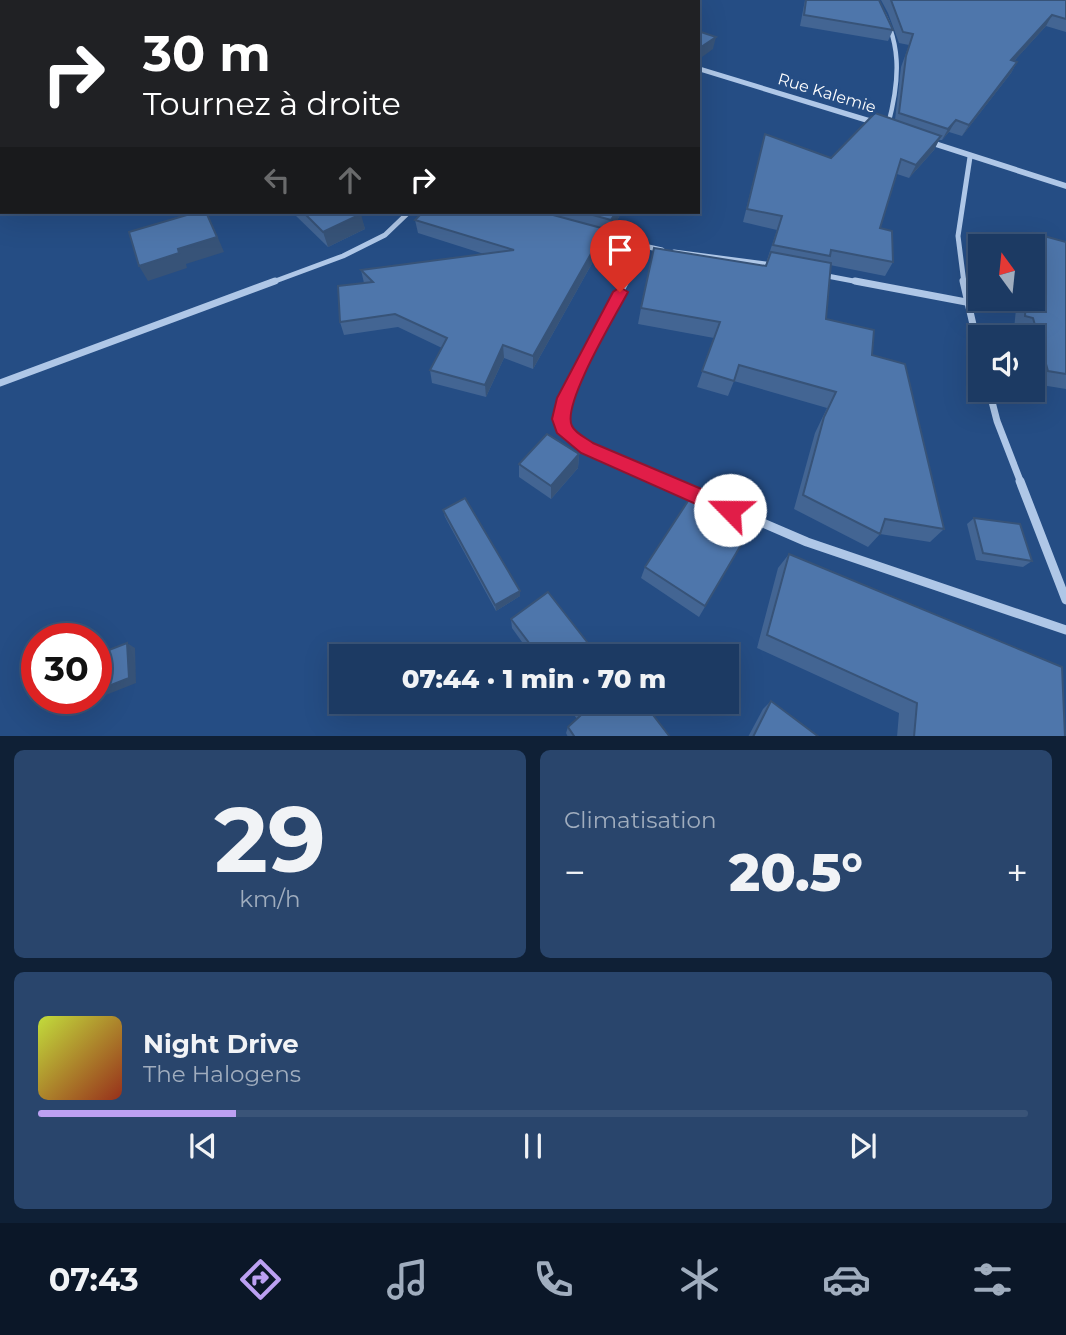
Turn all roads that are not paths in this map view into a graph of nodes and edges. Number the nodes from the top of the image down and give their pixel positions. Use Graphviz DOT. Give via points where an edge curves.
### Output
graph roads {
  1 [pos="875,0"];
  2 [pos="700,69"];
  3 [pos="888,127"];
  4 [pos="900,131"];
  5 [pos="912,135"];
  6 [pos="970,157"];
  7 [pos="1066,186"];
  8 [pos="407,214"];
  9 [pos="582,232"];
  10 [pos="643,248"];
  11 [pos="782,267"];
  12 [pos="809,272"];
  13 [pos="966,302"];
  14 [pos="972,325"];
  15 [pos="0,383"];
  16 [pos="992,402"];
  17 [pos="1066,600"];
  18 [pos="1066,630"];
  1 -- 3 [label="street" via="894,32 898,59 898,88"];
  2 -- 3 [label="street, Rue Kalemie"];
  3 -- 4 [label="street, Rue Kalemie"];
  5 -- 6 [label="street"];
  6 -- 7 [label="street"];
  6 -- 13 [label="street" via="958,236"];
  8 -- 15 [label="street" via="384,235 343,256"];
  9 -- 10 [label="street"];
  10 -- 11 [label="street"];
  10 -- 18 [label="street" via="565,398 561,419 565,433 587,448 807,542"];
  12 -- 13 [label="street"];
  13 -- 14 [label="street"];
  16 -- 17 [label="street"];
}
